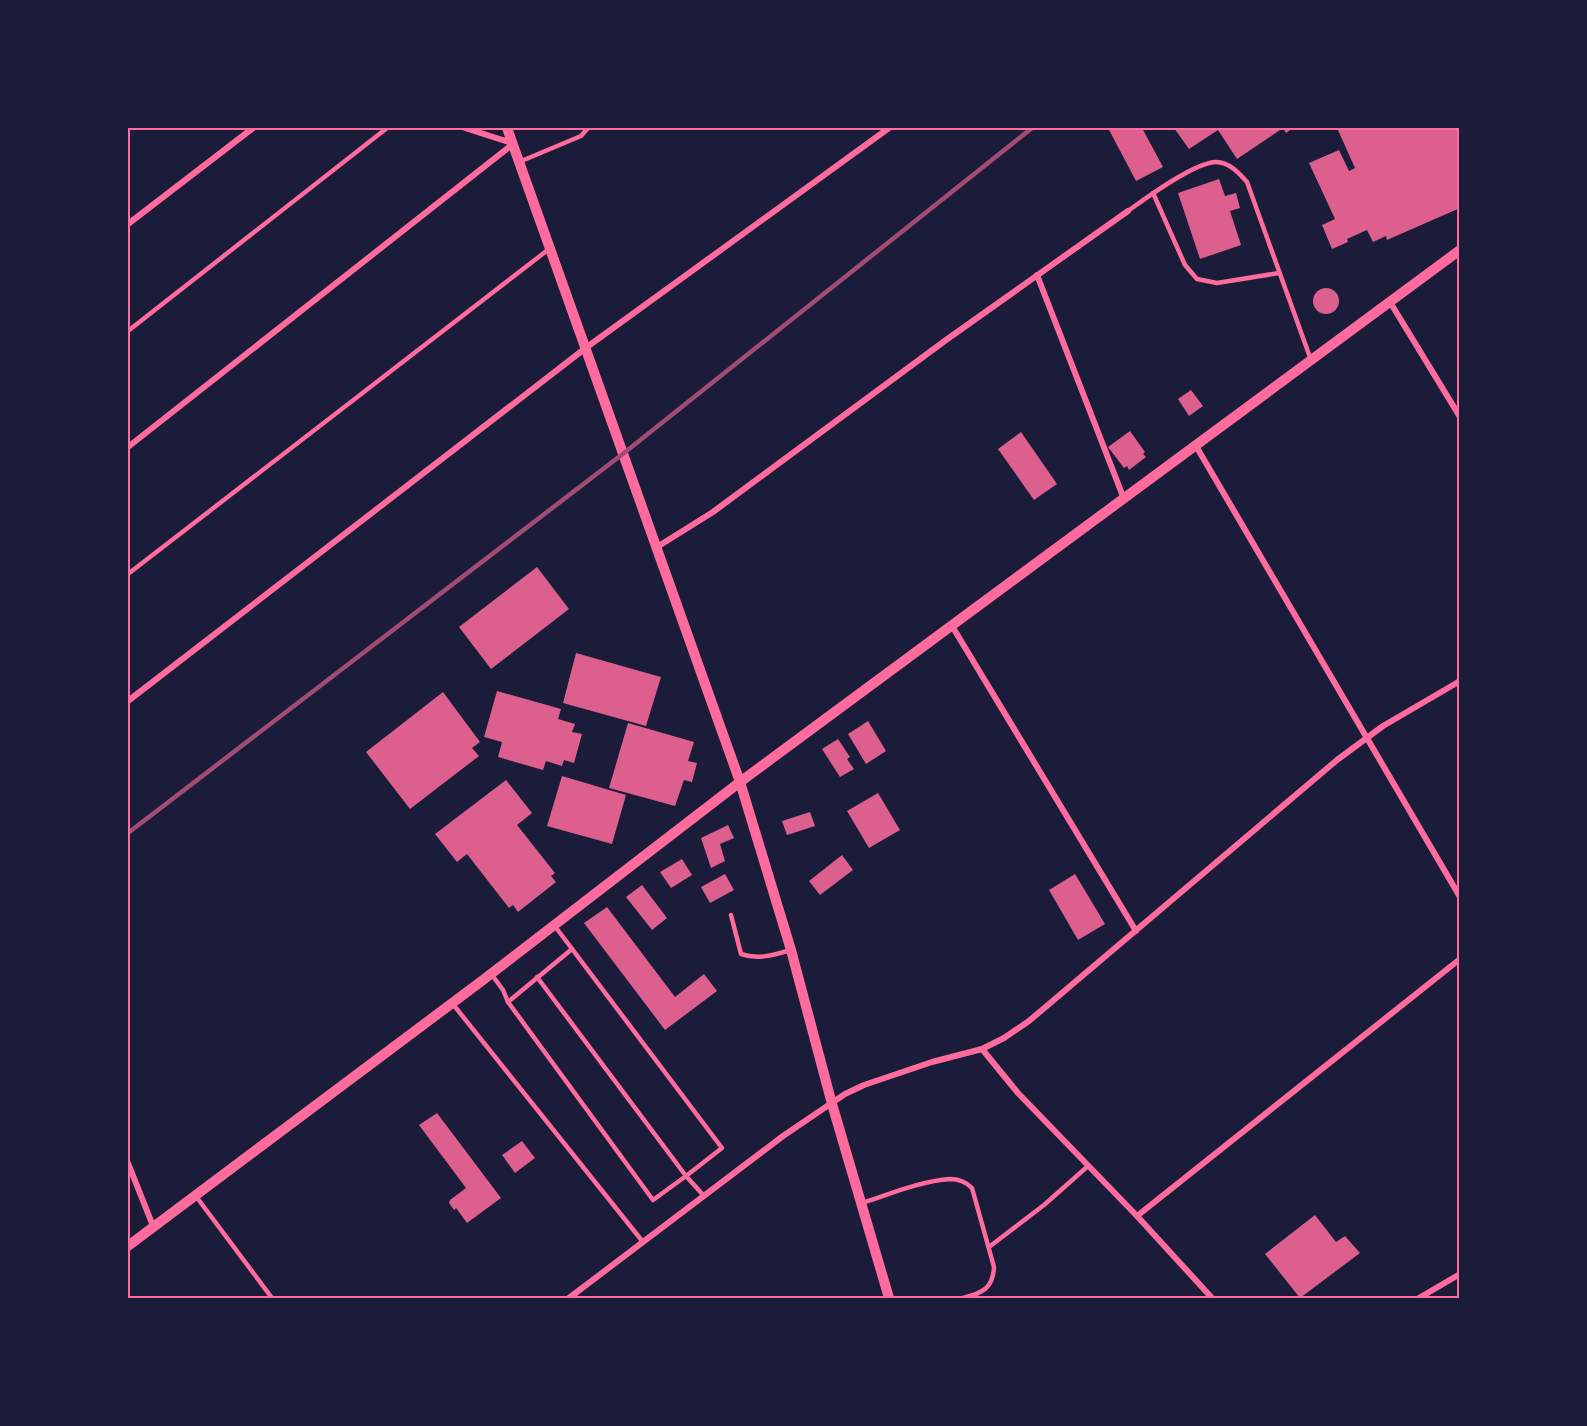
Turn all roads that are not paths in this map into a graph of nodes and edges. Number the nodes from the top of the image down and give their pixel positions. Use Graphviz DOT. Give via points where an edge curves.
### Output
graph roads {
  1 [pos="253,128"];
  2 [pos="387,128"];
  3 [pos="465,128"];
  4 [pos="507,128"];
  5 [pos="588,128"];
  6 [pos="889,128"];
  7 [pos="513,144"];
  8 [pos="519,162"];
  9 [pos="1153,193"];
  10 [pos="1128,211"];
  11 [pos="128,224"];
  12 [pos="549,249"];
  13 [pos="1460,250"];
  14 [pos="1279,273"];
  15 [pos="1037,275"];
  16 [pos="1390,302"];
  17 [pos="128,331"];
  18 [pos="587,347"];
  19 [pos="1311,360"];
  20 [pos="1460,417"];
  21 [pos="1196,446"];
  22 [pos="128,447"];
  23 [pos="1124,499"];
  24 [pos="657,547"];
  25 [pos="128,574"];
  26 [pos="952,626"];
  27 [pos="1460,681"];
  28 [pos="128,701"];
  29 [pos="1367,739"];
  30 [pos="740,782"];
  31 [pos="1460,897"];
  32 [pos="731,915"];
  33 [pos="554,926"];
  34 [pos="1136,931"];
  35 [pos="572,949"];
  36 [pos="791,950"];
  37 [pos="1460,960"];
  38 [pos="491,974"];
  39 [pos="537,977"];
  40 [pos="508,1002"];
  41 [pos="452,1003"];
  42 [pos="982,1049"];
  43 [pos="832,1104"];
  44 [pos="128,1163"];
  45 [pos="1088,1166"];
  46 [pos="686,1176"];
  47 [pos="195,1195"];
  48 [pos="704,1196"];
  49 [pos="861,1203"];
  50 [pos="1137,1216"];
  51 [pos="153,1226"];
  52 [pos="643,1242"];
  53 [pos="128,1246"];
  54 [pos="988,1247"];
  55 [pos="1460,1274"];
  56 [pos="272,1299"];
  57 [pos="569,1299"];
  58 [pos="889,1299"];
  59 [pos="963,1299"];
  60 [pos="1212,1299"];
  61 [pos="1419,1299"];
  1 -- 11 [label="street"];
  2 -- 17 [label="lane"];
  3 -- 7 [label="street"];
  4 -- 7 [label="street"];
  5 -- 8 [label="lane" via="581,136"];
  6 -- 18 [label="street"];
  7 -- 8 [label="street"];
  7 -- 22 [label="street"];
  8 -- 12 [label="street"];
  9 -- 10 [label="lane"];
  9 -- 14 [label="lane" via="1185,265 1197,279 1217,283"];
  9 -- 14 [label="lane" via="1204,165 1228,165 1247,182"];
  10 -- 15 [label="street"];
  12 -- 18 [label="street"];
  12 -- 25 [label="lane"];
  13 -- 16 [label="street"];
  14 -- 19 [label="lane"];
  15 -- 23 [label="street"];
  15 -- 24 [label="street" via="713,512"];
  16 -- 19 [label="street"];
  16 -- 20 [label="street"];
  18 -- 24 [label="street"];
  18 -- 28 [label="street"];
  19 -- 21 [label="street"];
  21 -- 23 [label="street"];
  21 -- 29 [label="street"];
  23 -- 26 [label="street"];
  24 -- 30 [label="street"];
  26 -- 30 [label="street"];
  26 -- 34 [label="street"];
  27 -- 29 [label="street"];
  29 -- 31 [label="street"];
  29 -- 34 [label="street" via="1337,760"];
  30 -- 33 [label="street"];
  30 -- 36 [label="street"];
  32 -- 36 [label="lane" via="741,954 767,957"];
  33 -- 35 [label="lane"];
  33 -- 38 [label="street"];
  34 -- 42 [label="street" via="1029,1021"];
  35 -- 39 [label="lane"];
  35 -- 46 [label="lane" via="722,1148"];
  36 -- 43 [label="street"];
  37 -- 50 [label="street"];
  38 -- 40 [label="lane"];
  38 -- 41 [label="street"];
  39 -- 40 [label="lane"];
  39 -- 46 [label="lane"];
  40 -- 46 [label="lane" via="653,1200"];
  41 -- 47 [label="street"];
  41 -- 52 [label="lane"];
  42 -- 43 [label="street" via="864,1085"];
  42 -- 45 [label="street"];
  43 -- 48 [label="street"];
  43 -- 49 [label="street"];
  44 -- 51 [label="street"];
  45 -- 50 [label="street"];
  45 -- 54 [label="lane"];
  46 -- 48 [label="lane"];
  47 -- 51 [label="street"];
  47 -- 56 [label="lane"];
  48 -- 52 [label="street"];
  49 -- 54 [label="lane" via="926,1184 952,1179 965,1182 972,1188"];
  49 -- 58 [label="street"];
  50 -- 60 [label="street"];
  51 -- 53 [label="street"];
  52 -- 57 [label="street"];
  54 -- 59 [label="lane" via="993,1278 977,1295"];
  55 -- 61 [label="street"];
}
